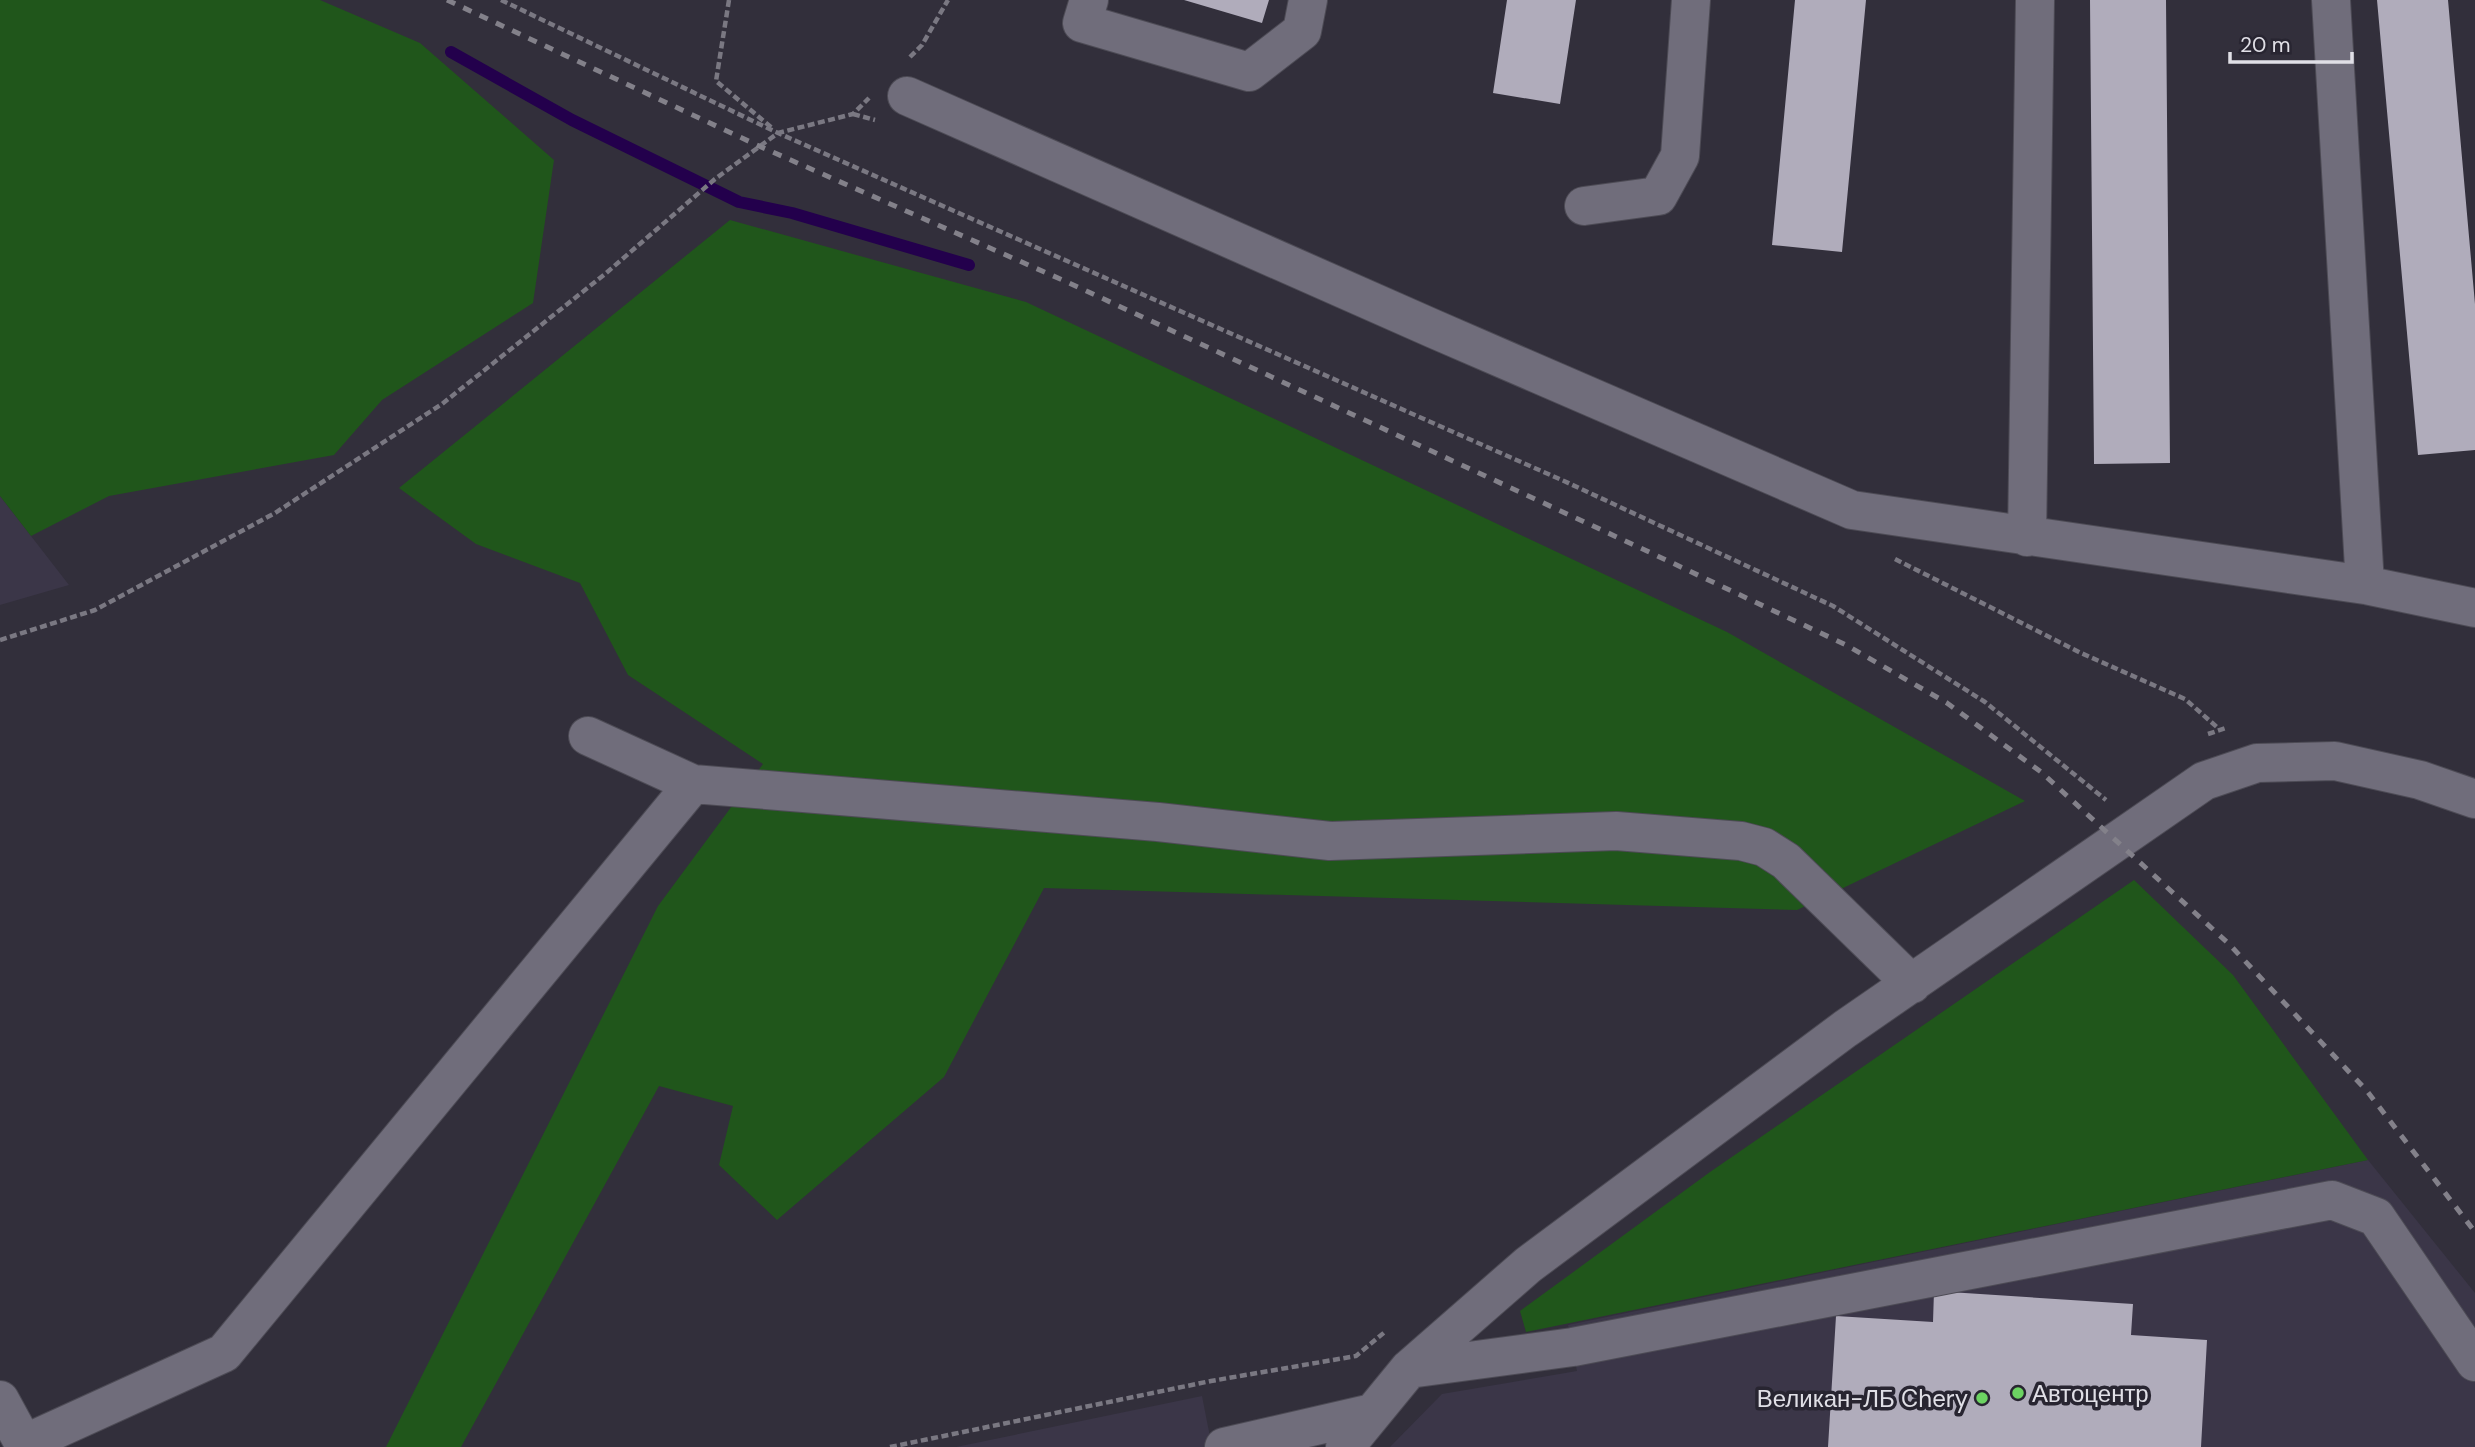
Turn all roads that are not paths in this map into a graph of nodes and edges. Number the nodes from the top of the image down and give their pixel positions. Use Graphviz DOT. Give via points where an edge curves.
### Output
graph roads {
  1 [pos="1088,0"];
  2 [pos="1308,0"];
  3 [pos="1691,0"];
  4 [pos="2035,0"];
  5 [pos="2331,0"];
  6 [pos="907,96"];
  7 [pos="1584,206"];
  8 [pos="2026,537"];
  9 [pos="2365,586"];
  10 [pos="2475,608"];
  11 [pos="588,736"];
  12 [pos="693,784"];
  13 [pos="2475,799"];
  14 [pos="1912,984"];
  15 [pos="2475,1362"];
  16 [pos="1409,1369"];
  17 [pos="0,1400"];
  18 [pos="1372,1413"];
  19 [pos="1224,1447"];
  20 [pos="1345,1447"];
  1 -- 2 [label="street" via="1082,23 1249,72 1302,31"];
  3 -- 7 [label="street" via="1680,156 1658,196"];
  4 -- 8 [label="street"];
  5 -- 9 [label="street"];
  6 -- 8 [label="street" via="1852,510"];
  8 -- 9 [label="street"];
  9 -- 10 [label="street"];
  11 -- 12 [label="street"];
  12 -- 14 [label="street" via="1330,841 1616,831 1741,842 1764,847 1786,861"];
  12 -- 17 [label="street" via="224,1353 24,1444"];
  13 -- 14 [label="street" via="2420,780 2335,761 2257,763 2204,781"];
  14 -- 16 [label="street" via="1528,1265"];
  15 -- 16 [label="street" via="2376,1217 2332,1200 1573,1346"];
  16 -- 18 [label="street"];
  18 -- 19 [label="street"];
  18 -- 20 [label="street"];
}
